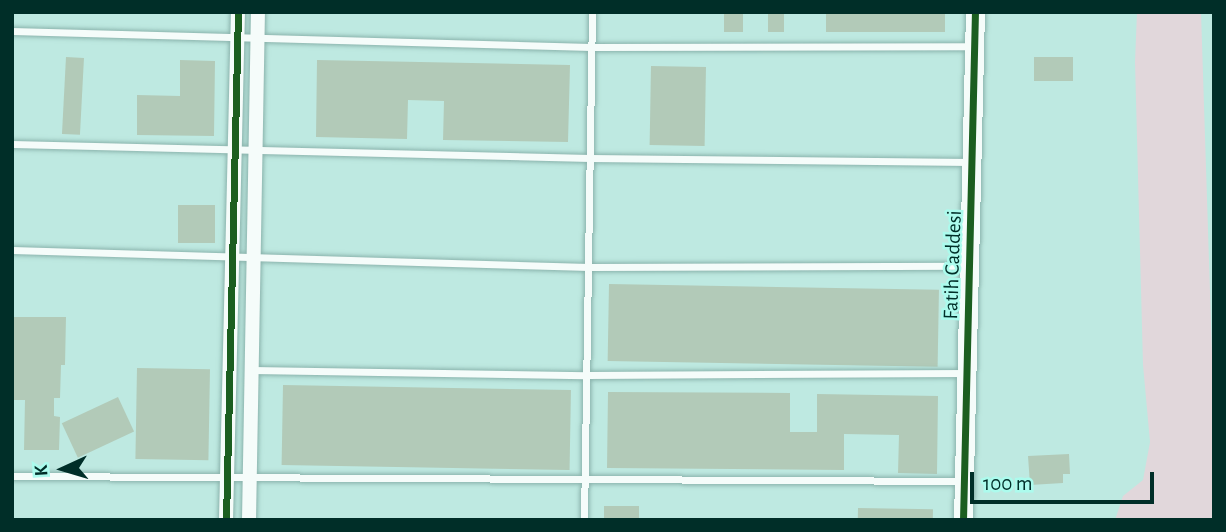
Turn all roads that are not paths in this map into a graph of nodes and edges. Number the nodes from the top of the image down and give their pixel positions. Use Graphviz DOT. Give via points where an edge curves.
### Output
graph roads {
  1 [pos="238,12"];
  2 [pos="258,12"];
  3 [pos="592,12"];
  4 [pos="975,12"];
  5 [pos="12,31"];
  6 [pos="238,40"];
  7 [pos="258,40"];
  8 [pos="591,47"];
  9 [pos="975,47"];
  10 [pos="12,144"];
  11 [pos="256,148"];
  12 [pos="235,149"];
  13 [pos="590,158"];
  14 [pos="974,162"];
  15 [pos="12,250"];
  16 [pos="232,257"];
  17 [pos="254,257"];
  18 [pos="970,266"];
  19 [pos="589,267"];
  20 [pos="252,370"];
  21 [pos="967,373"];
  22 [pos="586,375"];
  23 [pos="12,476"];
  24 [pos="227,477"];
  25 [pos="250,477"];
  26 [pos="585,480"];
  27 [pos="964,481"];
  28 [pos="226,520"];
  29 [pos="249,520"];
  30 [pos="584,520"];
  31 [pos="963,520"];
  1 -- 6 [label="street"];
  2 -- 7 [label="street"];
  3 -- 8 [label="lane"];
  4 -- 9 [label="street, Fatih Caddesi"];
  5 -- 6 [label="lane"];
  6 -- 7 [label="lane"];
  6 -- 12 [label="street"];
  7 -- 8 [label="lane"];
  7 -- 11 [label="street"];
  8 -- 9 [label="lane"];
  8 -- 13 [label="lane"];
  9 -- 14 [label="street, Fatih Caddesi"];
  10 -- 12 [label="lane"];
  11 -- 12 [label="lane"];
  11 -- 13 [label="lane"];
  11 -- 17 [label="street"];
  12 -- 16 [label="street"];
  13 -- 14 [label="lane"];
  13 -- 19 [label="lane"];
  14 -- 18 [label="street, Fatih Caddesi"];
  15 -- 16 [label="lane"];
  16 -- 17 [label="lane"];
  16 -- 24 [label="street"];
  17 -- 19 [label="lane"];
  17 -- 20 [label="street"];
  18 -- 19 [label="lane"];
  18 -- 21 [label="street, Fatih Caddesi"];
  19 -- 22 [label="lane"];
  20 -- 22 [label="lane"];
  20 -- 25 [label="street"];
  21 -- 22 [label="lane"];
  21 -- 27 [label="street, Fatih Caddesi"];
  22 -- 26 [label="lane"];
  23 -- 24 [label="lane"];
  24 -- 25 [label="lane"];
  24 -- 28 [label="street"];
  25 -- 26 [label="lane"];
  25 -- 29 [label="street"];
  26 -- 27 [label="lane"];
  26 -- 30 [label="lane"];
  27 -- 31 [label="street, Fatih Caddesi"];
}
